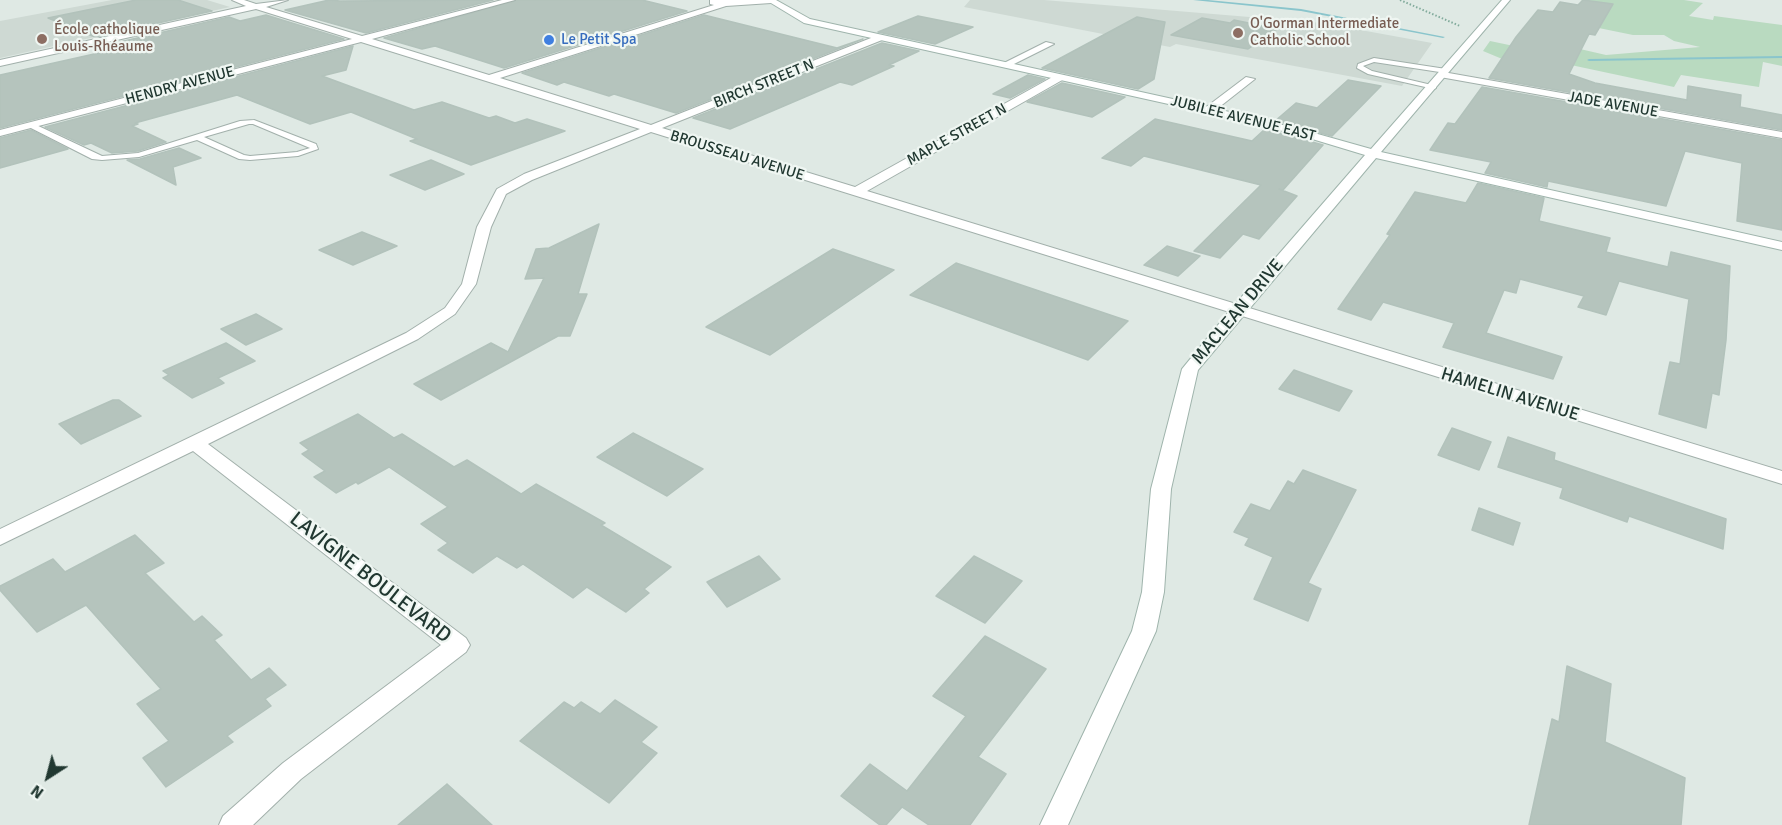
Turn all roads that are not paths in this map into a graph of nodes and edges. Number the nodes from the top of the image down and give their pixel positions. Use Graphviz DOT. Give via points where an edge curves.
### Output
graph roads {
  1 [pos="236,0"];
  2 [pos="284,0"];
  3 [pos="511,0"];
  4 [pos="705,0"];
  5 [pos="1506,0"];
  6 [pos="770,1"];
  7 [pos="724,4"];
  8 [pos="256,6"];
  9 [pos="879,38"];
  10 [pos="360,39"];
  11 [pos="1049,44"];
  12 [pos="0,63"];
  13 [pos="1005,65"];
  14 [pos="1445,73"];
  15 [pos="1060,77"];
  16 [pos="487,79"];
  17 [pos="1250,80"];
  18 [pos="1434,87"];
  19 [pos="1209,110"];
  20 [pos="29,125"];
  21 [pos="650,129"];
  22 [pos="0,133"];
  23 [pos="1782,135"];
  24 [pos="197,138"];
  25 [pos="1374,154"];
  26 [pos="854,192"];
  27 [pos="1782,246"];
  28 [pos="1237,311"];
  29 [pos="196,444"];
  30 [pos="1782,478"];
  31 [pos="0,538"];
  32 [pos="233,825"];
  33 [pos="1054,825"];
  1 -- 8 [label="street, BROUSSEAU AVENUE"];
  2 -- 8 [label="street"];
  3 -- 10 [label="street, HENDRY AVENUE"];
  4 -- 7 [label="street, JUBILEE AVENUE EAST"];
  5 -- 14 [label="street, MACLEAN DRIVE"];
  6 -- 7 [label="street, JUBILEE AVENUE EAST"];
  6 -- 9 [label="street, JUBILEE AVENUE EAST" via="807,21"];
  7 -- 16 [label="street"];
  8 -- 10 [label="street, BROUSSEAU AVENUE"];
  8 -- 12 [label="street"];
  9 -- 13 [label="street, JUBILEE AVENUE EAST"];
  9 -- 21 [label="street, BIRCH STREET N"];
  10 -- 16 [label="street, BROUSSEAU AVENUE"];
  10 -- 20 [label="street, HENDRY AVENUE"];
  11 -- 13 [label="street"];
  13 -- 15 [label="street, JUBILEE AVENUE EAST"];
  14 -- 18 [label="street, MACLEAN DRIVE"];
  14 -- 18 [label="lane" via="1374,60 1360,65 1370,73"];
  14 -- 23 [label="street, JADE AVENUE"];
  15 -- 19 [label="street, JUBILEE AVENUE EAST"];
  15 -- 26 [label="street, MAPLE STREET N"];
  16 -- 21 [label="street, BROUSSEAU AVENUE"];
  17 -- 19 [label="street"];
  18 -- 25 [label="street, MACLEAN DRIVE"];
  19 -- 25 [label="street, JUBILEE AVENUE EAST"];
  20 -- 22 [label="street, HENDRY AVENUE"];
  20 -- 24 [label="lane" via="102,158 139,155"];
  21 -- 26 [label="street, BROUSSEAU AVENUE"];
  21 -- 29 [label="street" via="528,177 501,192 484,227 469,284 450,311 412,336"];
  24 -- 24 [label="lane" via="254,122 314,149 250,158"];
  25 -- 27 [label="street, JUBILEE AVENUE EAST"];
  25 -- 28 [label="street, MACLEAN DRIVE"];
  26 -- 28 [label="street, BROUSSEAU AVENUE"];
  28 -- 30 [label="street, HAMELIN AVENUE"];
  28 -- 33 [label="street, MACLEAN DRIVE" via="1190,369 1161,489 1153,592 1144,631"];
  29 -- 31 [label="street"];
  29 -- 32 [label="street, LAVIGNE BOULEVARD" via="458,645 292,771"];
}
